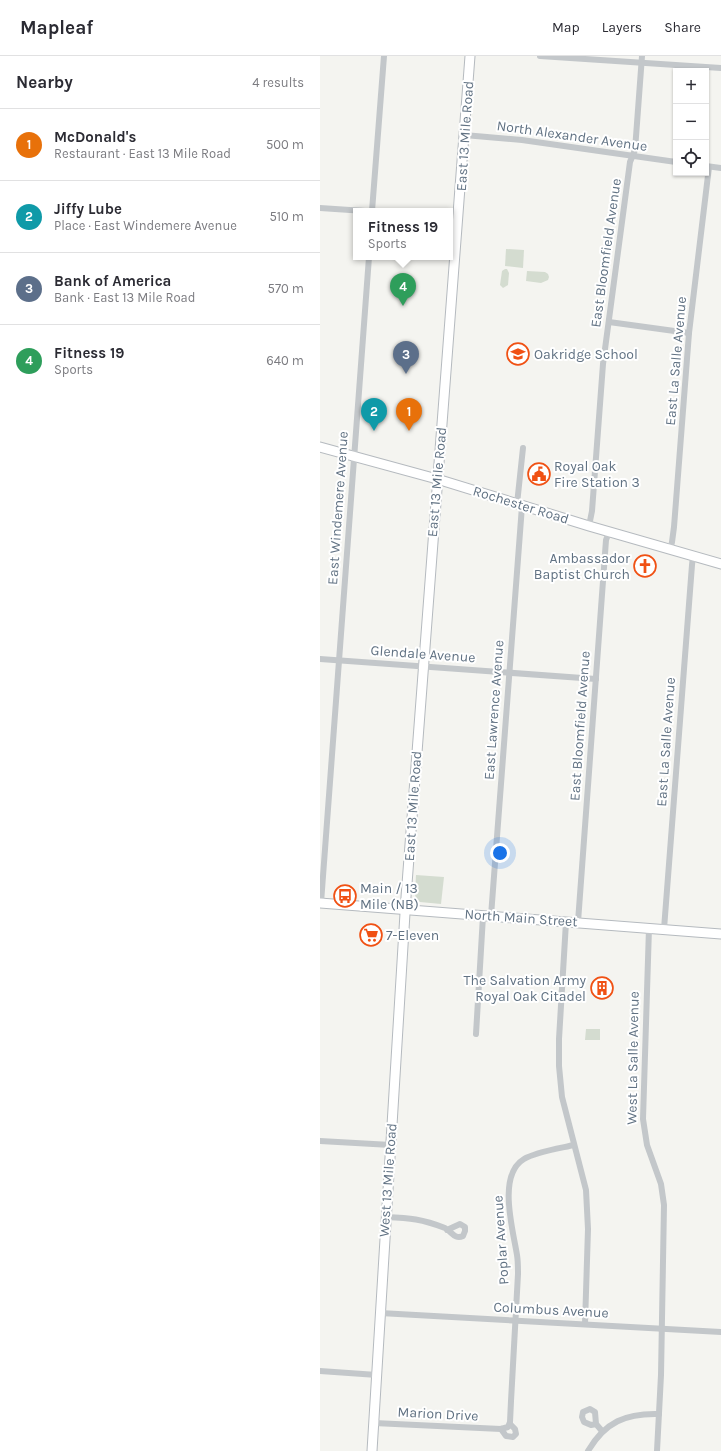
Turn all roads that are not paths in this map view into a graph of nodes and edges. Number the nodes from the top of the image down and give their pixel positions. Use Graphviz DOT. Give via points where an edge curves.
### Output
graph roads {
  1 [pos="384,56"];
  2 [pos="470,56"];
  3 [pos="540,56"];
  4 [pos="642,56"];
  5 [pos="642,63"];
  6 [pos="721,68"];
  7 [pos="464,135"];
  8 [pos="633,156"];
  9 [pos="673,162"];
  10 [pos="709,166"];
  11 [pos="721,168"];
  12 [pos="708,176"];
  13 [pos="320,208"];
  14 [pos="372,208"];
  15 [pos="353,210"];
  16 [pos="454,217"];
  17 [pos="453,232"];
  18 [pos="369,260"];
  19 [pos="451,260"];
  20 [pos="608,322"];
  21 [pos="689,333"];
  22 [pos="320,447"];
  23 [pos="524,448"];
  24 [pos="354,457"];
  25 [pos="437,479"];
  26 [pos="519,505"];
  27 [pos="589,526"];
  28 [pos="608,532"];
  29 [pos="670,550"];
  30 [pos="693,556"];
  31 [pos="721,564"];
  32 [pos="320,658"];
  33 [pos="338,660"];
  34 [pos="423,666"];
  35 [pos="509,673"];
  36 [pos="596,679"];
  37 [pos="320,903"];
  38 [pos="405,909"];
  39 [pos="487,916"];
  40 [pos="566,922"];
  41 [pos="578,922"];
  42 [pos="649,928"];
  43 [pos="664,930"];
  44 [pos="721,934"];
  45 [pos="476,1034"];
  46 [pos="320,1141"];
  47 [pos="391,1145"];
  48 [pos="574,1145"];
  49 [pos="386,1217"];
  50 [pos="448,1230"];
  51 [pos="380,1313"];
  52 [pos="515,1320"];
  53 [pos="585,1324"];
  54 [pos="662,1329"];
  55 [pos="721,1332"];
  56 [pos="320,1371"];
  57 [pos="377,1375"];
  58 [pos="659,1414"];
  59 [pos="374,1423"];
  60 [pos="596,1424"];
  61 [pos="506,1427"];
  62 [pos="602,1431"];
  63 [pos="372,1451"];
  64 [pos="588,1451"];
  65 [pos="656,1451"];
  1 -- 14 [label="street"];
  2 -- 7 [label="main road, East 13 Mile Road"];
  3 -- 5 [label="street"];
  4 -- 5 [label="street, East Bloomfield Avenue"];
  5 -- 6 [label="street"];
  5 -- 8 [label="street, East Bloomfield Avenue"];
  7 -- 8 [label="street, North Alexander Avenue"];
  7 -- 16 [label="main road, East 13 Mile Road"];
  8 -- 9 [label="street, North Alexander Avenue"];
  8 -- 20 [label="street, East Bloomfield Avenue" via="630,162"];
  10 -- 11 [label="street"];
  12 -- 21 [label="street, East La Salle Avenue"];
  13 -- 15 [label="street"];
  16 -- 17 [label="main road, East 13 Mile Road"];
  18 -- 24 [label="street, East Windemere Avenue"];
  19 -- 25 [label="main road, East 13 Mile Road"];
  20 -- 21 [label="street"];
  20 -- 27 [label="street, East Bloomfield Avenue"];
  21 -- 29 [label="street, East La Salle Avenue"];
  22 -- 24 [label="main road, Rochester Road"];
  23 -- 26 [label="street, East Lawrence Avenue"];
  24 -- 25 [label="main road, Rochester Road"];
  24 -- 33 [label="street, East Windemere Avenue"];
  25 -- 26 [label="main road, Rochester Road"];
  25 -- 34 [label="main road, East 13 Mile Road"];
  26 -- 27 [label="main road, Rochester Road"];
  26 -- 35 [label="street, East Lawrence Avenue"];
  27 -- 28 [label="main road, Rochester Road"];
  28 -- 29 [label="main road, Rochester Road"];
  28 -- 36 [label="street, East Bloomfield Avenue"];
  29 -- 30 [label="main road, Rochester Road"];
  30 -- 31 [label="main road, Rochester Road"];
  30 -- 43 [label="street, East La Salle Avenue"];
  32 -- 33 [label="street, Glendale Avenue"];
  33 -- 34 [label="street, Glendale Avenue"];
  33 -- 37 [label="street, East Windemere Avenue"];
  34 -- 35 [label="street, Glendale Avenue"];
  34 -- 38 [label="main road, East 13 Mile Road"];
  35 -- 36 [label="street, Glendale Avenue"];
  35 -- 39 [label="street, East Lawrence Avenue"];
  36 -- 41 [label="street, East Bloomfield Avenue"];
  37 -- 38 [label="main road, North Main Street"];
  38 -- 39 [label="main road, North Main Street"];
  38 -- 47 [label="main road, West 13 Mile Road"];
  39 -- 40 [label="main road, North Main Street"];
  39 -- 45 [label="street, East Lawrence Avenue"];
  40 -- 41 [label="main road, North Main Street"];
  40 -- 48 [label="street" via="559,1066 562,1097"];
  41 -- 42 [label="main road, North Main Street"];
  42 -- 43 [label="main road, North Main Street"];
  42 -- 54 [label="street, West La Salle Avenue" via="642,1108 646,1138 661,1184 664,1205"];
  43 -- 44 [label="main road, North Main Street"];
  46 -- 47 [label="street"];
  47 -- 49 [label="main road, West 13 Mile Road"];
  48 -- 52 [label="street, Poplar Avenue" via="523,1159 510,1178 510,1210 518,1262"];
  48 -- 53 [label="street" via="582,1171 588,1208"];
  49 -- 50 [label="street" via="418,1219"];
  49 -- 51 [label="main road, West 13 Mile Road"];
  51 -- 52 [label="street, Columbus Avenue"];
  51 -- 57 [label="main road, West 13 Mile Road"];
  52 -- 53 [label="street, Columbus Avenue"];
  52 -- 61 [label="street, Poplar Avenue"];
  53 -- 54 [label="street, Columbus Avenue"];
  54 -- 55 [label="street, Columbus Avenue"];
  54 -- 58 [label="street, West La Salle Avenue"];
  56 -- 57 [label="street"];
  57 -- 59 [label="main road, West 13 Mile Road"];
  58 -- 62 [label="street" via="626,1417"];
  58 -- 65 [label="street, West La Salle Avenue"];
  59 -- 61 [label="street, Marion Drive"];
  59 -- 63 [label="main road, West 13 Mile Road"];
  60 -- 62 [label="street"];
  61 -- 61 [label="street, Poplar Avenue" via="506,1436 513,1437 516,1429"];
  62 -- 64 [label="street"];
}
